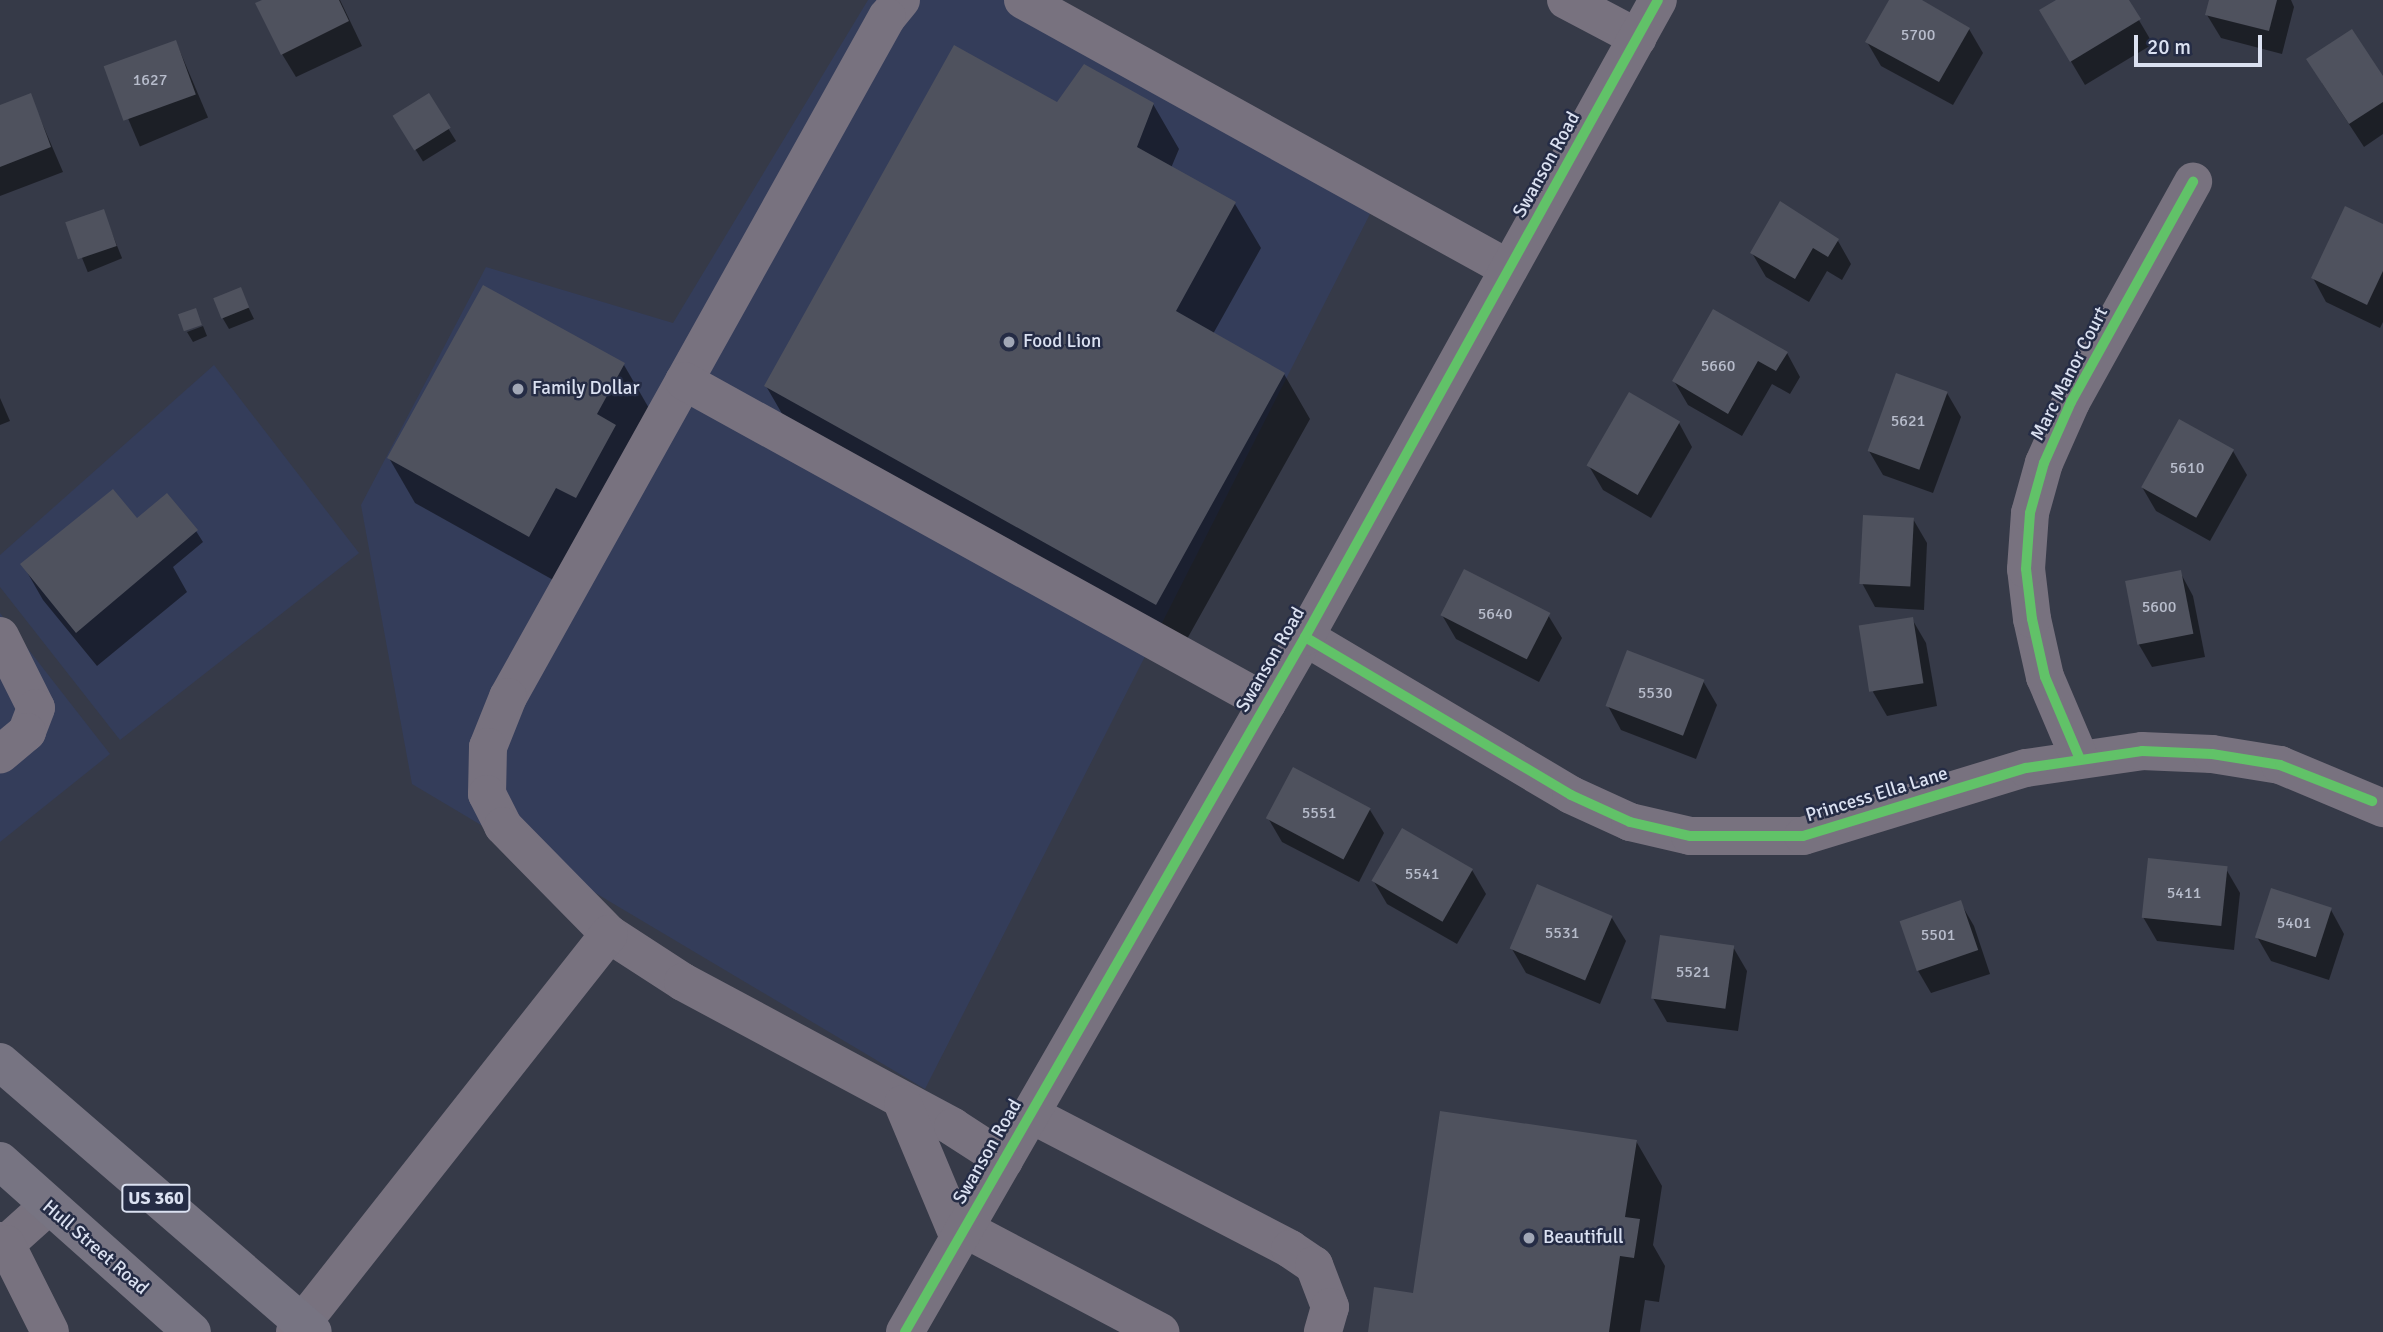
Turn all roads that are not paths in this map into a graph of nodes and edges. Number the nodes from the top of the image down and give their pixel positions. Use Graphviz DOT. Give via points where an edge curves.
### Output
graph roads {
  1 [pos="901,0"];
  2 [pos="1023,0"];
  3 [pos="1566,0"];
  4 [pos="1658,0"];
  5 [pos="1638,38"];
  6 [pos="2193,182"];
  7 [pos="1509,269"];
  8 [pos="684,381"];
  9 [pos="0,636"];
  10 [pos="1305,637"];
  11 [pos="1267,704"];
  12 [pos="0,755"];
  13 [pos="2079,757"];
  14 [pos="2378,805"];
  15 [pos="609,934"];
  16 [pos="0,1062"];
  17 [pos="903,1104"];
  18 [pos="1030,1114"];
  19 [pos="1004,1160"];
  20 [pos="0,1161"];
  21 [pos="48,1206"];
  22 [pos="962,1233"];
  23 [pos="3,1243"];
  24 [pos="1326,1320"];
  25 [pos="303,1329"];
  26 [pos="50,1332"];
  27 [pos="192,1332"];
  28 [pos="905,1332"];
  29 [pos="1160,1332"];
  1 -- 8 [label="street" via="887,17"];
  2 -- 7 [label="street"];
  3 -- 5 [label="street"];
  4 -- 5 [label="street, Swanson Road"];
  5 -- 7 [label="street, Swanson Road"];
  6 -- 13 [label="street, Marc Manor Court" via="2071,402 2030,513 2026,569 2032,619 2045,677"];
  7 -- 10 [label="street, Swanson Road"];
  8 -- 11 [label="street"];
  8 -- 15 [label="street" via="508,697 485,763 487,794 503,826"];
  9 -- 12 [label="street" via="36,708 27,732"];
  10 -- 11 [label="street, Swanson Road"];
  10 -- 13 [label="street, Princess Ella Lane" via="1571,795 1630,822 1690,835 1803,836 2026,768"];
  11 -- 18 [label="street, Swanson Road"];
  13 -- 14 [label="street, Princess Ella Lane" via="2142,751 2212,754 2280,765"];
  15 -- 17 [label="street" via="683,982"];
  15 -- 25 [label="street"];
  16 -- 25 [label="main road, US 360"];
  17 -- 19 [label="street"];
  17 -- 22 [label="street"];
  18 -- 19 [label="street, Swanson Road"];
  18 -- 24 [label="street" via="1314,1265"];
  19 -- 22 [label="street, Swanson Road"];
  20 -- 21 [label="main road, Hull Street Road"];
  21 -- 23 [label="street"];
  21 -- 27 [label="main road, Hull Street Road"];
  22 -- 28 [label="street, Swanson Road"];
  22 -- 29 [label="street"];
  23 -- 26 [label="street"];
}
